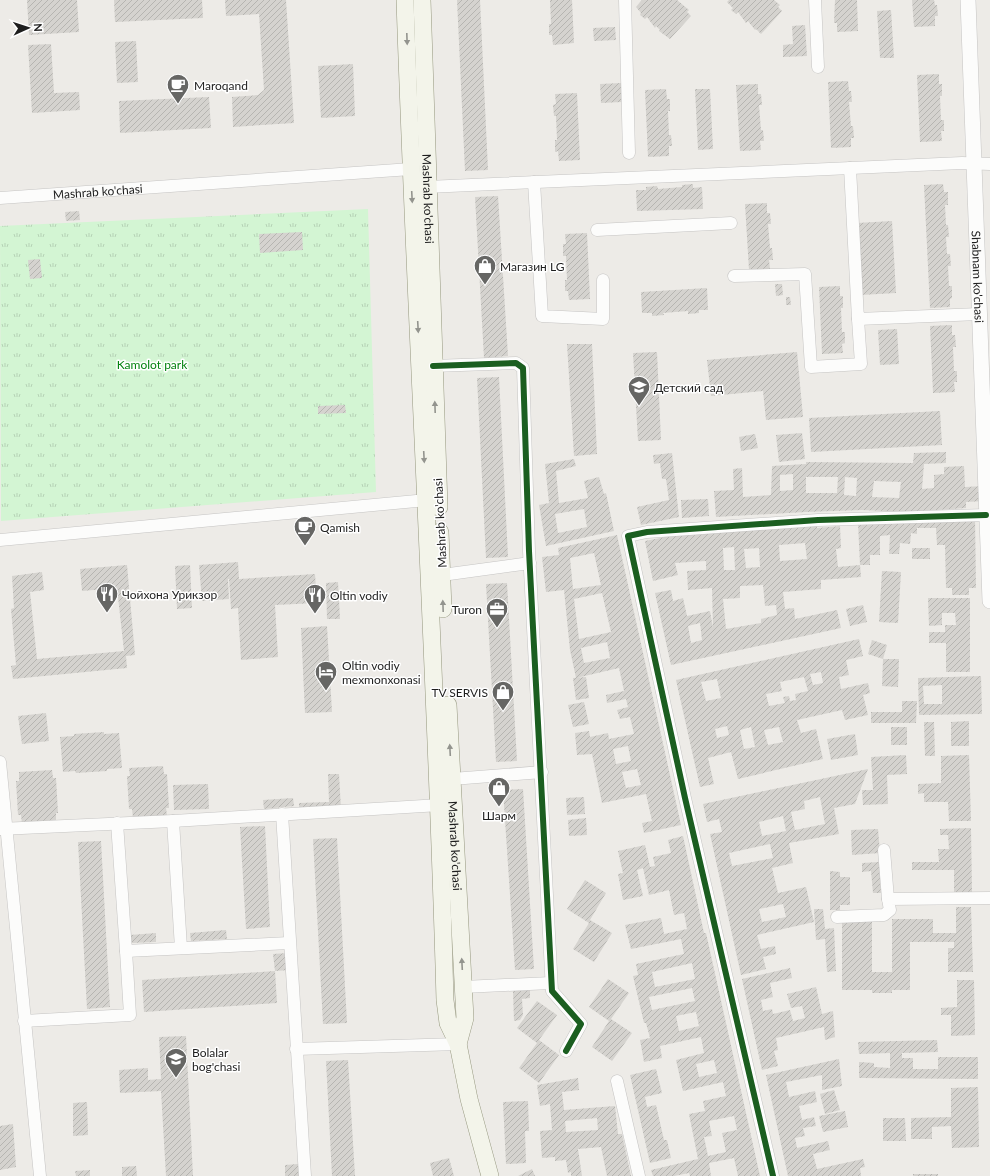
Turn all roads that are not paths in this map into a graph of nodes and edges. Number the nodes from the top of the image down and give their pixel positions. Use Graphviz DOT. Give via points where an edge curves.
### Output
graph roads {
  1 [pos="405,0"];
  2 [pos="422,0"];
  3 [pos="625,0"];
  4 [pos="815,0"];
  5 [pos="968,0"];
  6 [pos="818,67"];
  7 [pos="629,153"];
  8 [pos="975,164"];
  9 [pos="990,164"];
  10 [pos="850,168"];
  11 [pos="411,169"];
  12 [pos="534,182"];
  13 [pos="427,187"];
  14 [pos="0,198"];
  15 [pos="731,223"];
  16 [pos="597,230"];
  17 [pos="734,276"];
  18 [pos="603,280"];
  19 [pos="979,314"];
  20 [pos="858,319"];
  21 [pos="434,366"];
  22 [pos="427,500"];
  23 [pos="986,515"];
  24 [pos="0,540"];
  25 [pos="530,563"];
  26 [pos="442,575"];
  27 [pos="990,601"];
  28 [pos="441,697"];
  29 [pos="0,762"];
  30 [pos="542,772"];
  31 [pos="452,778"];
  32 [pos="440,805"];
  33 [pos="282,814"];
  34 [pos="173,821"];
  35 [pos="117,823"];
  36 [pos="3,828"];
  37 [pos="884,850"];
  38 [pos="990,898"];
  39 [pos="888,899"];
  40 [pos="837,917"];
  41 [pos="289,943"];
  42 [pos="181,948"];
  43 [pos="126,951"];
  44 [pos="551,983"];
  45 [pos="463,987"];
  46 [pos="24,1020"];
  47 [pos="458,1044"];
  48 [pos="296,1049"];
  49 [pos="566,1051"];
  50 [pos="617,1081"];
  51 [pos="40,1176"];
  52 [pos="305,1176"];
  53 [pos="490,1176"];
  54 [pos="639,1176"];
  55 [pos="773,1176"];
  1 -- 11 [label="main road, Mashrab ko'chasi, one-way"];
  2 -- 13 [label="main road, Mashrab ko'chasi"];
  3 -- 7 [label="street"];
  4 -- 6 [label="street"];
  5 -- 8 [label="street, Shabnam ko'chasi"];
  8 -- 9 [label="street"];
  8 -- 10 [label="street"];
  8 -- 19 [label="street, Shabnam ko'chasi"];
  10 -- 12 [label="street"];
  10 -- 20 [label="street"];
  11 -- 14 [label="street, Mashrab ko'chasi"];
  11 -- 22 [label="main road, Mashrab ko'chasi, one-way"];
  12 -- 13 [label="street"];
  12 -- 18 [label="street" via="542,316 603,319"];
  13 -- 21 [label="main road, Mashrab ko'chasi"];
  15 -- 16 [label="street"];
  17 -- 20 [label="street" via="805,274 811,367 861,364"];
  19 -- 20 [label="street"];
  19 -- 23 [label="street, Shabnam ko'chasi"];
  21 -- 25 [label="street" via="516,363 523,368"];
  26 -- 21 [label="main road, Mashrab ko'chasi, one-way"];
  22 -- 24 [label="street"];
  22 -- 28 [label="main road, Mashrab ko'chasi"];
  23 -- 27 [label="street, Shabnam ko'chasi"];
  23 -- 55 [label="street" via="818,520 628,533 685,798"];
  25 -- 26 [label="street"];
  25 -- 30 [label="street"];
  28 -- 26 [label="main road, Mashrab ko'chasi, one-way"];
  31 -- 28 [label="main road, Mashrab ko'chasi, one-way"];
  28 -- 32 [label="main road, Mashrab ko'chasi"];
  29 -- 36 [label="street"];
  30 -- 31 [label="street"];
  30 -- 44 [label="street"];
  45 -- 31 [label="main road, Mashrab ko'chasi, one-way"];
  32 -- 33 [label="street"];
  32 -- 47 [label="main road, Mashrab ko'chasi" via="445,1000 448,1023"];
  33 -- 34 [label="street"];
  33 -- 41 [label="street"];
  34 -- 35 [label="street"];
  34 -- 42 [label="street"];
  35 -- 36 [label="street"];
  35 -- 43 [label="street"];
  36 -- 46 [label="street"];
  37 -- 39 [label="street"];
  38 -- 39 [label="street"];
  39 -- 40 [label="street" via="890,910 884,915"];
  41 -- 42 [label="street"];
  41 -- 48 [label="street"];
  42 -- 43 [label="street"];
  43 -- 46 [label="street" via="130,1015"];
  44 -- 45 [label="street"];
  44 -- 49 [label="street" via="552,990 581,1024"];
  45 -- 47 [label="main road, Mashrab ko'chasi" via="465,1018"];
  46 -- 51 [label="street"];
  47 -- 48 [label="street"];
  47 -- 53 [label="main road, Mashrab ko'chasi"];
  48 -- 52 [label="street"];
  50 -- 54 [label="street"];
}
